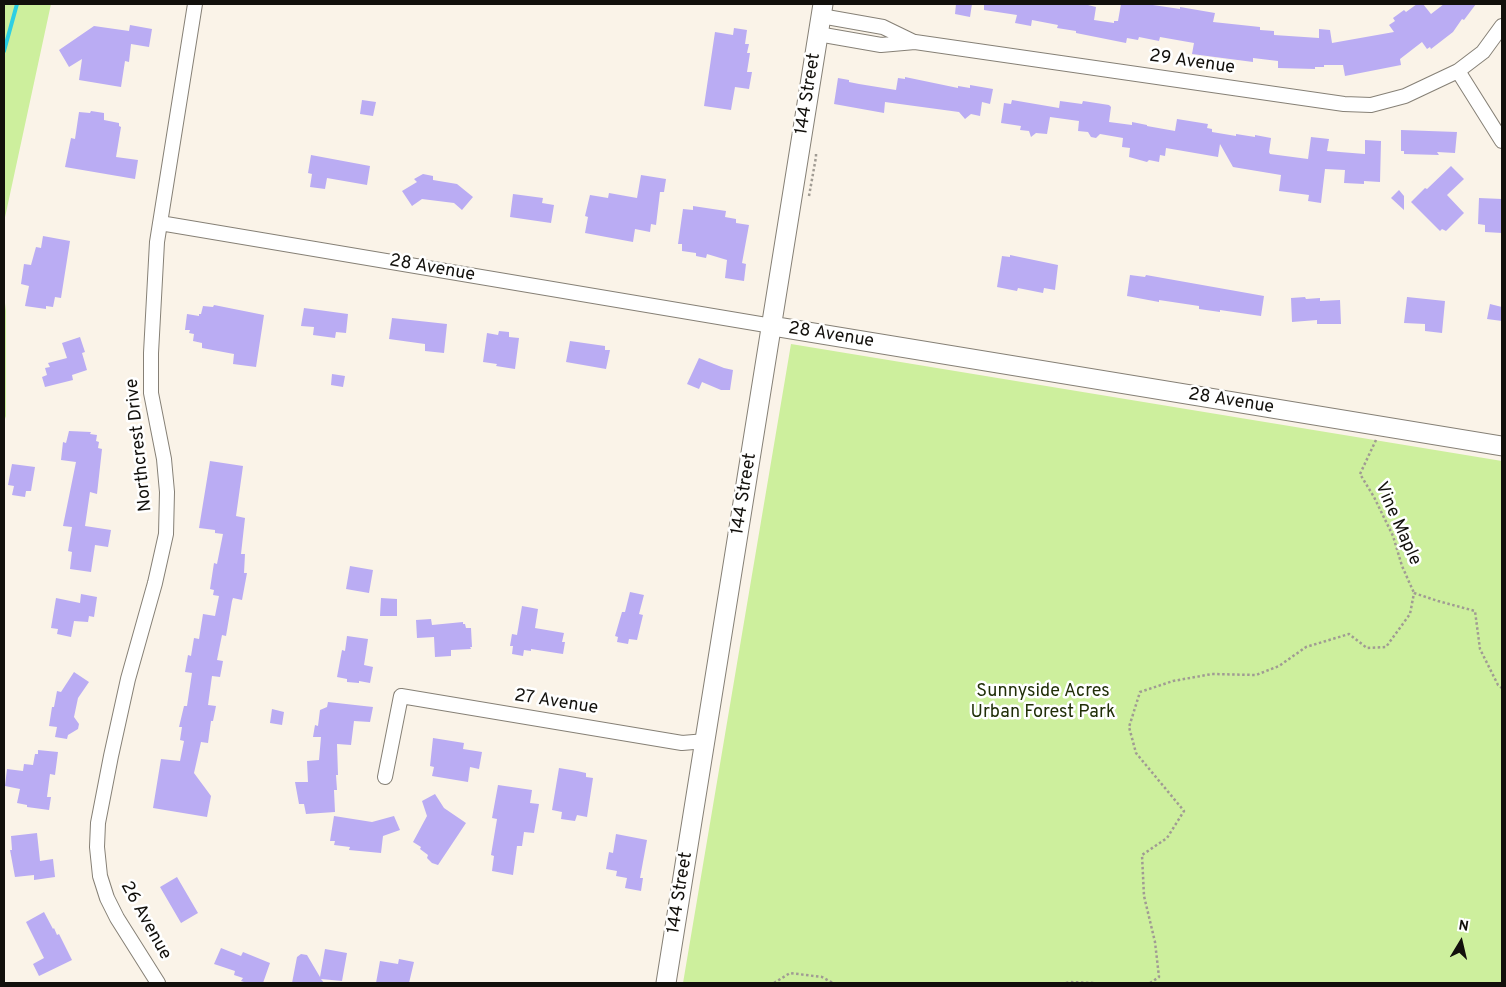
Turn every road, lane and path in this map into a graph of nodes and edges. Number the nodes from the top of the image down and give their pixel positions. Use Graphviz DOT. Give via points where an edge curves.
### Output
graph roads {
  1 [pos="195,4"];
  2 [pos="821,18"];
  3 [pos="1502,26"];
  4 [pos="1458,72"];
  5 [pos="1502,141"];
  6 [pos="160,223"];
  7 [pos="772,326"];
  8 [pos="1377,438"];
  9 [pos="1502,446"];
  10 [pos="1414,593"];
  11 [pos="1502,688"];
  12 [pos="706,741"];
  13 [pos="385,777"];
  14 [pos="100,876"];
  15 [pos="158,983"];
  16 [pos="666,983"];
  17 [pos="774,983"];
  18 [pos="833,983"];
  19 [pos="1066,983"];
  20 [pos="1095,983"];
  21 [pos="1150,983"];
  1 -- 6 [label="street, Northcrest Drive"];
  2 -- 4 [label="street, 29 Avenue" via="881,45 915,42 1344,104 1371,105 1405,96"];
  2 -- 7 [label="street, 144 Street"];
  3 -- 4 [label="street, 29 Avenue" via="1483,52"];
  4 -- 5 [label="street"];
  6 -- 7 [label="street, 28 Avenue"];
  6 -- 14 [label="street, Northcrest Drive" via="150,372 154,414 164,459 166,534 109,765 96,847"];
  7 -- 9 [label="street, 28 Avenue"];
  7 -- 12 [label="street, 144 Street"];
  8 -- 10 [label="path, Vine Maple" via="1360,474 1393,536"];
  10 -- 11 [label="path" via="1476,610 1480,649"];
  10 -- 21 [label="path" via="1410,614 1386,647 1367,648 1349,634 1306,647 1279,666 1256,675 1212,674 1173,680 1140,692 1129,727 1136,753 1184,811 1167,838 1142,855 1144,896 1159,977"];
  12 -- 13 [label="street, 27 Avenue" via="682,743 401,696"];
  12 -- 16 [label="street, 144 Street"];
  14 -- 15 [label="street, 26 Avenue" via="117,918"];
  17 -- 18 [label="path" via="790,973"];
  19 -- 20 [label="path"];
}
